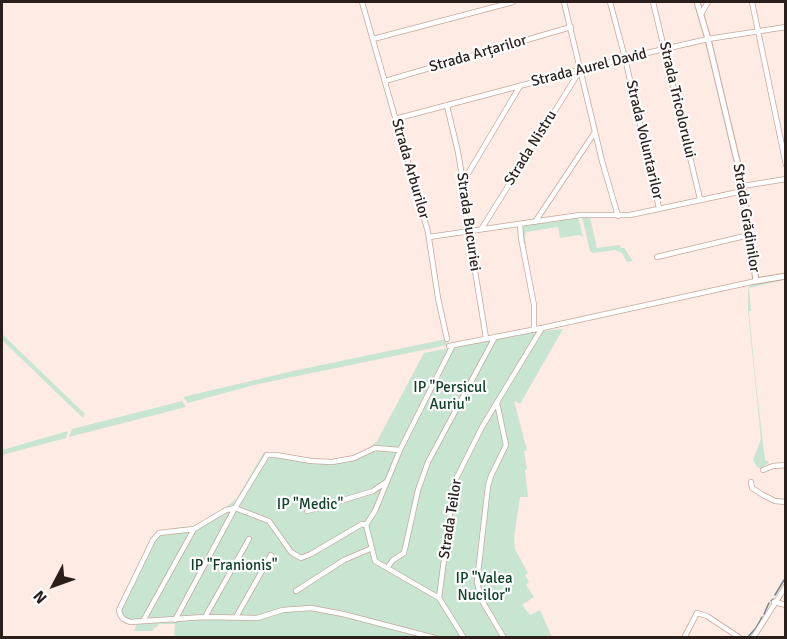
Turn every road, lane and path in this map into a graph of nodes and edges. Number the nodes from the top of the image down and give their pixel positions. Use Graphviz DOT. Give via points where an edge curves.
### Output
graph roads {
  1 [pos="363,2"];
  2 [pos="513,2"];
  3 [pos="564,2"];
  4 [pos="610,2"];
  5 [pos="653,2"];
  6 [pos="697,2"];
  7 [pos="708,2"];
  8 [pos="752,2"];
  9 [pos="701,14"];
  10 [pos="571,27"];
  11 [pos="786,27"];
  12 [pos="758,31"];
  13 [pos="373,39"];
  14 [pos="708,39"];
  15 [pos="665,49"];
  16 [pos="625,58"];
  17 [pos="581,69"];
  18 [pos="385,81"];
  19 [pos="520,86"];
  20 [pos="447,106"];
  21 [pos="395,119"];
  22 [pos="595,131"];
  23 [pos="786,165"];
  24 [pos="786,179"];
  25 [pos="463,182"];
  26 [pos="743,189"];
  27 [pos="700,199"];
  28 [pos="659,208"];
  29 [pos="618,216"];
  30 [pos="535,222"];
  31 [pos="520,224"];
  32 [pos="482,228"];
  33 [pos="469,230"];
  34 [pos="749,235"];
  35 [pos="429,237"];
  36 [pos="657,258"];
  37 [pos="786,276"];
  38 [pos="756,281"];
  39 [pos="542,328"];
  40 [pos="534,329"];
  41 [pos="495,337"];
  42 [pos="486,338"];
  43 [pos="447,339"];
  44 [pos="497,403"];
  45 [pos="400,450"];
  46 [pos="786,465"];
  47 [pos="763,470"];
  48 [pos="388,480"];
  49 [pos="751,482"];
  50 [pos="378,489"];
  51 [pos="383,493"];
  52 [pos="786,502"];
  53 [pos="235,508"];
  54 [pos="307,511"];
  55 [pos="366,525"];
  56 [pos="194,529"];
  57 [pos="249,539"];
  58 [pos="372,548"];
  59 [pos="271,555"];
  60 [pos="387,568"];
  61 [pos="786,586"];
  62 [pos="296,591"];
  63 [pos="439,598"];
  64 [pos="774,602"];
  65 [pos="786,605"];
  66 [pos="205,617"];
  67 [pos="236,617"];
  68 [pos="175,620"];
  69 [pos="143,621"];
  70 [pos="435,638"];
  71 [pos="464,638"];
  72 [pos="504,638"];
  73 [pos="684,638"];
  74 [pos="740,638"];
  75 [pos="753,638"];
  1 -- 13 [label="street, Strada Arburilor"];
  2 -- 13 [label="street"];
  3 -- 10 [label="street"];
  4 -- 16 [label="street, Strada Voluntarilor"];
  5 -- 15 [label="street, Strada Tricolorului"];
  6 -- 9 [label="street, Strada Grădinilor"];
  7 -- 9 [label="street"];
  8 -- 12 [label="street"];
  9 -- 14 [label="street, Strada Grădinilor"];
  10 -- 17 [label="street"];
  10 -- 18 [label="street, Strada Arțarilor"];
  11 -- 12 [label="street, Strada Aurel David"];
  12 -- 14 [label="street, Strada Aurel David"];
  12 -- 23 [label="street"];
  13 -- 18 [label="street, Strada Arburilor"];
  14 -- 15 [label="street, Strada Aurel David"];
  14 -- 26 [label="street, Strada Grădinilor"];
  15 -- 16 [label="street, Strada Aurel David"];
  15 -- 27 [label="street, Strada Tricolorului"];
  16 -- 17 [label="street, Strada Aurel David"];
  16 -- 28 [label="street, Strada Voluntarilor"];
  17 -- 19 [label="street, Strada Aurel David"];
  17 -- 22 [label="street"];
  17 -- 32 [label="street, Strada Nistru"];
  18 -- 21 [label="street, Strada Arburilor"];
  19 -- 20 [label="street, Strada Aurel David"];
  19 -- 25 [label="street"];
  20 -- 21 [label="street, Strada Aurel David"];
  20 -- 25 [label="street, Strada Bucuriei"];
  21 -- 35 [label="street, Strada Arburilor"];
  22 -- 29 [label="street"];
  22 -- 30 [label="street"];
  24 -- 26 [label="street"];
  25 -- 33 [label="street, Strada Bucuriei"];
  26 -- 27 [label="street"];
  26 -- 34 [label="street, Strada Grădinilor"];
  27 -- 28 [label="street"];
  28 -- 29 [label="street"];
  29 -- 30 [label="street" via="580,215"];
  30 -- 31 [label="street"];
  31 -- 32 [label="street"];
  31 -- 40 [label="street" via="534,305"];
  32 -- 33 [label="street"];
  33 -- 35 [label="street"];
  33 -- 42 [label="street, Strada Bucuriei"];
  34 -- 36 [label="street"];
  34 -- 38 [label="street, Strada Grădinilor"];
  35 -- 43 [label="street, Strada Arburilor"];
  37 -- 38 [label="street"];
  38 -- 39 [label="street, Strada Grădinilor"];
  39 -- 40 [label="street, Strada Grădinilor"];
  39 -- 44 [label="street, Strada Teilor"];
  40 -- 41 [label="street, Strada Grădinilor"];
  41 -- 42 [label="street, Strada Grădinilor"];
  41 -- 60 [label="street" via="424,471 404,553"];
  42 -- 45 [label="street, Strada Grădinilor" via="451,345"];
  44 -- 63 [label="street, Strada Teilor" via="454,483"];
  44 -- 72 [label="street" via="506,445 488,486 477,582 481,599"];
  45 -- 48 [label="street"];
  45 -- 53 [label="street" via="375,447 354,458 332,462 268,454"];
  46 -- 47 [label="street"];
  48 -- 50 [label="street"];
  48 -- 51 [label="street"];
  49 -- 52 [label="street" via="752,488 763,495"];
  50 -- 51 [label="street"];
  50 -- 54 [label="street"];
  51 -- 55 [label="street"];
  53 -- 55 [label="street" via="269,521 291,552 301,558"];
  53 -- 56 [label="street"];
  53 -- 68 [label="street"];
  55 -- 58 [label="street"];
  56 -- 69 [label="street"];
  56 -- 69 [label="street" via="163,532 153,540 119,610 126,621"];
  57 -- 66 [label="street"];
  58 -- 60 [label="street" via="375,561"];
  58 -- 62 [label="street" via="344,560"];
  59 -- 67 [label="street"];
  60 -- 63 [label="street"];
  61 -- 64 [label="street"];
  63 -- 71 [label="street"];
  64 -- 65 [label="street"];
  64 -- 75 [label="street"];
  66 -- 67 [label="street"];
  66 -- 68 [label="street"];
  67 -- 70 [label="street" via="257,618 282,610 319,609"];
  68 -- 69 [label="street"];
  73 -- 74 [label="street" via="697,612"];
}
